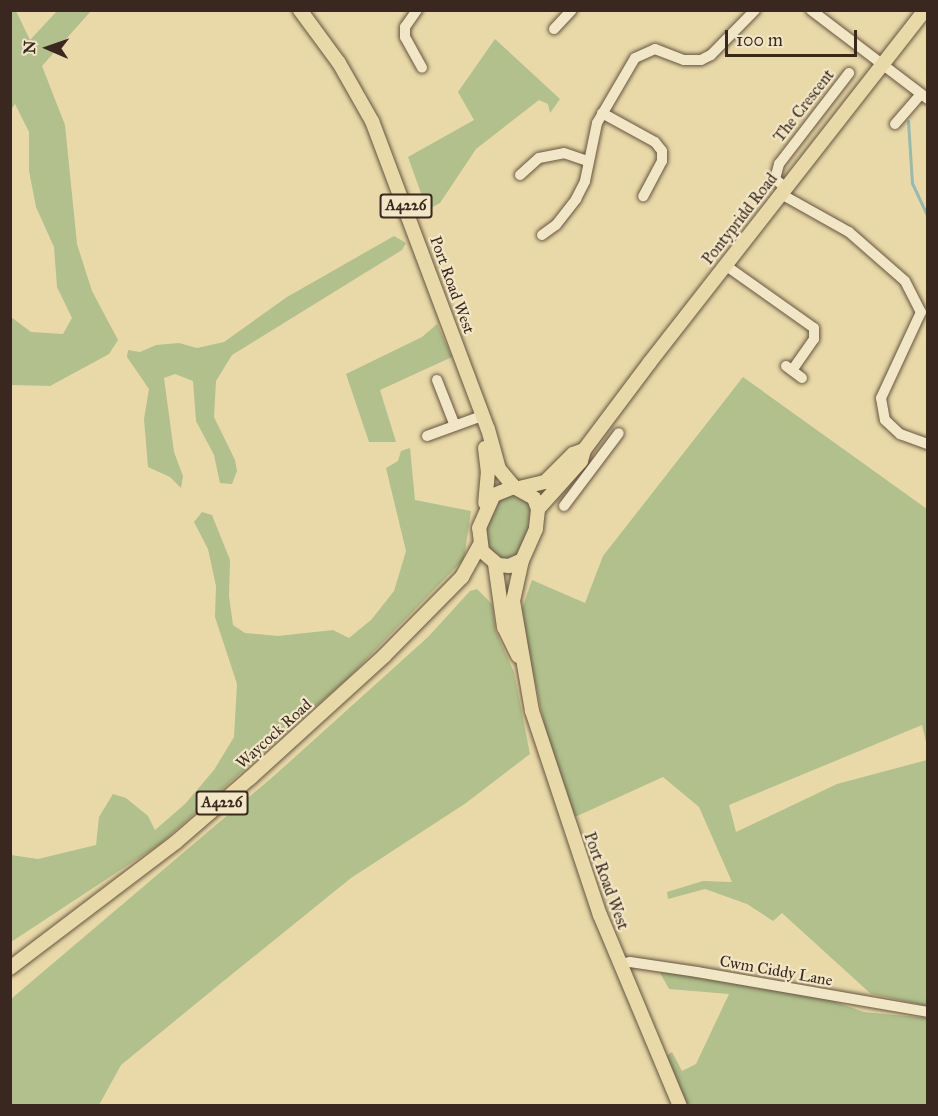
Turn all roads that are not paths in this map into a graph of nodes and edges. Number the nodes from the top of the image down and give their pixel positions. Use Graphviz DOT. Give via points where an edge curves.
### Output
graph roads {
  1 [pos="300,10"];
  2 [pos="417,10"];
  3 [pos="572,10"];
  4 [pos="755,10"];
  5 [pos="811,10"];
  6 [pos="925,10"];
  7 [pos="554,29"];
  8 [pos="882,65"];
  9 [pos="422,68"];
  10 [pos="849,73"];
  11 [pos="924,97"];
  12 [pos="602,113"];
  13 [pos="895,124"];
  14 [pos="587,161"];
  15 [pos="520,175"];
  16 [pos="784,191"];
  17 [pos="643,196"];
  18 [pos="542,235"];
  19 [pos="725,265"];
  20 [pos="801,378"];
  21 [pos="437,380"];
  22 [pos="482,416"];
  23 [pos="455,426"];
  24 [pos="599,429"];
  25 [pos="427,436"];
  26 [pos="927,444"];
  27 [pos="584,450"];
  28 [pos="516,487"];
  29 [pos="538,509"];
  30 [pos="565,510"];
  31 [pos="483,512"];
  32 [pos="480,545"];
  33 [pos="522,560"];
  34 [pos="494,564"];
  35 [pos="462,577"];
  36 [pos="520,661"];
  37 [pos="620,964"];
  38 [pos="10,968"];
  39 [pos="927,1012"];
  40 [pos="680,1106"];
  1 -- 22 [label="main road, Port Road West / A4226" via="349,78 381,140"];
  2 -- 9 [label="street" via="405,27 405,37"];
  3 -- 7 [label="street"];
  4 -- 12 [label="street" via="711,55 701,60 684,60 655,49 635,58"];
  5 -- 8 [label="street"];
  6 -- 8 [label="main road, Pontypridd Road"];
  8 -- 11 [label="street"];
  8 -- 16 [label="main road, Pontypridd Road"];
  10 -- 16 [label="street, The Crescent" via="779,164 776,179"];
  11 -- 13 [label="street"];
  12 -- 14 [label="street"];
  12 -- 17 [label="street" via="655,142 662,151 662,161"];
  14 -- 15 [label="street" via="564,153 539,158"];
  14 -- 18 [label="street" via="585,181 576,199 556,225"];
  16 -- 19 [label="main road, Pontypridd Road"];
  16 -- 26 [label="street" via="849,232 905,281 921,312 880,398 885,420 900,434"];
  19 -- 20 [label="street" via="814,328 814,339 789,368"];
  19 -- 24 [label="main road, Pontypridd Road"];
  21 -- 23 [label="street"];
  22 -- 23 [label="street"];
  22 -- 28 [label="main road, Port Road West / A4226" via="499,469"];
  22 -- 31 [label="main road, Port Road West / A4226" via="488,471"];
  23 -- 25 [label="street"];
  24 -- 27 [label="main road, Pontypridd Road"];
  24 -- 30 [label="street" via="616,436"];
  27 -- 28 [label="main road, Pontypridd Road" via="573,454 545,482"];
  27 -- 29 [label="main road, Pontypridd Road" via="581,461"];
  28 -- 29 [label="main road" via="534,498"];
  28 -- 31 [label="main road" via="494,495"];
  29 -- 33 [label="main road" via="535,533"];
  31 -- 32 [label="main road"];
  32 -- 34 [label="main road"];
  32 -- 35 [label="main road, Waycock Road / A4226"];
  33 -- 34 [label="main road" via="509,566"];
  33 -- 36 [label="main road, Port Road West" via="513,601"];
  34 -- 35 [label="main road, Waycock Road / A4226"];
  34 -- 36 [label="main road, Port Road West" via="504,627"];
  35 -- 38 [label="main road, Waycock Road / A4226" via="384,656 213,811"];
  36 -- 37 [label="main road, Port Road West" via="567,823"];
  37 -- 39 [label="street, Cwm Ciddy Lane" via="630,962 697,972"];
  37 -- 40 [label="main road, Port Road West"];
}
